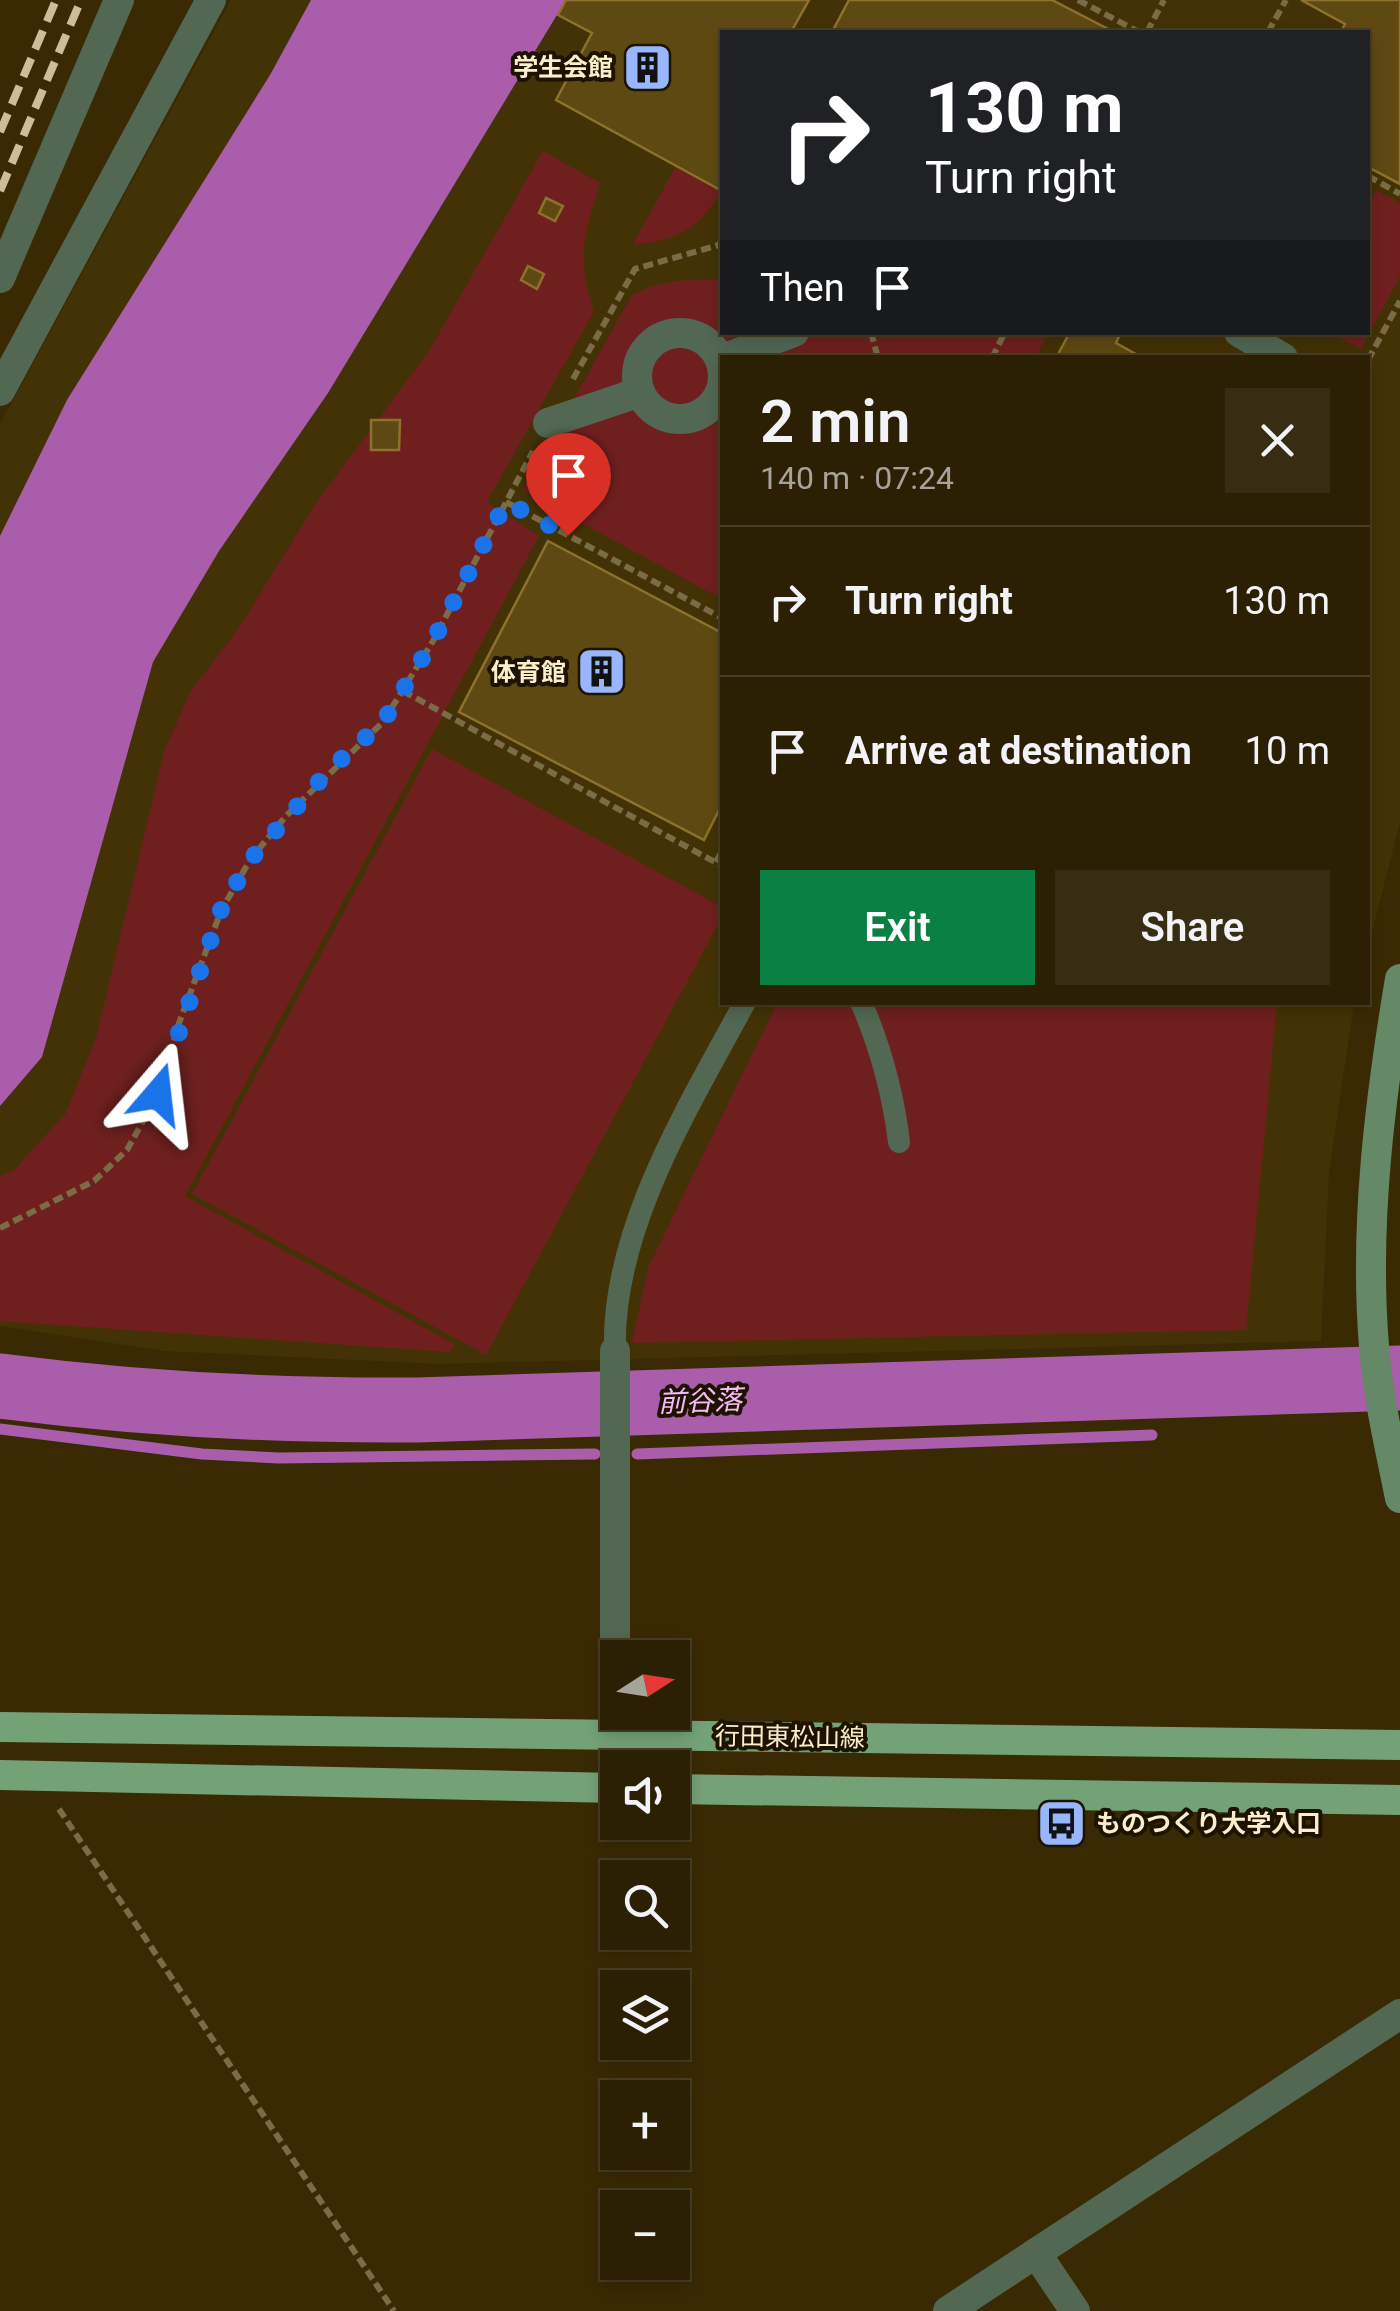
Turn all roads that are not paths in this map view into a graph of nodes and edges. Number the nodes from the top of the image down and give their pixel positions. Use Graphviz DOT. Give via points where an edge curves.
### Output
graph roads {
  1 [pos="119,0"];
  2 [pos="211,0"];
  3 [pos="0,278"];
  4 [pos="786,335"];
  5 [pos="1244,335"];
  6 [pos="730,355"];
  7 [pos="1279,355"];
  8 [pos="720,356"];
  9 [pos="0,391"];
  10 [pos="640,392"];
  11 [pos="718,403"];
  12 [pos="548,423"];
  13 [pos="1400,979"];
  14 [pos="743,1005"];
  15 [pos="863,1005"];
  16 [pos="898,1142"];
  17 [pos="615,1362"];
  18 [pos="1400,1498"];
  19 [pos="0,1728"];
  20 [pos="615,1735"];
  21 [pos="1400,1745"];
  22 [pos="0,1776"];
  23 [pos="600,1788"];
  24 [pos="690,1789"];
  25 [pos="1400,1800"];
  26 [pos="1400,2014"];
  27 [pos="1036,2254"];
  28 [pos="948,2311"];
  29 [pos="1075,2311"];
  1 -- 3 [label="street"];
  2 -- 9 [label="street"];
  4 -- 6 [label="street"];
  5 -- 7 [label="street"];
  8 -- 10 [label="street" via="695,336 668,334 644,350 636,378"];
  10 -- 11 [label="street" via="671,418"];
  10 -- 12 [label="street"];
  13 -- 18 [label="street" via="1380,1099 1373,1345"];
  14 -- 17 [label="lane" via="653,1174 614,1314"];
  15 -- 16 [label="lane" via="894,1100"];
  17 -- 20 [label="street"];
  19 -- 20 [label="main road, 行田東松山線"];
  20 -- 21 [label="main road, 行田東松山線"];
  22 -- 23 [label="main road"];
  24 -- 25 [label="main road"];
  26 -- 27 [label="street"];
  27 -- 28 [label="street"];
  27 -- 29 [label="street"];
}
